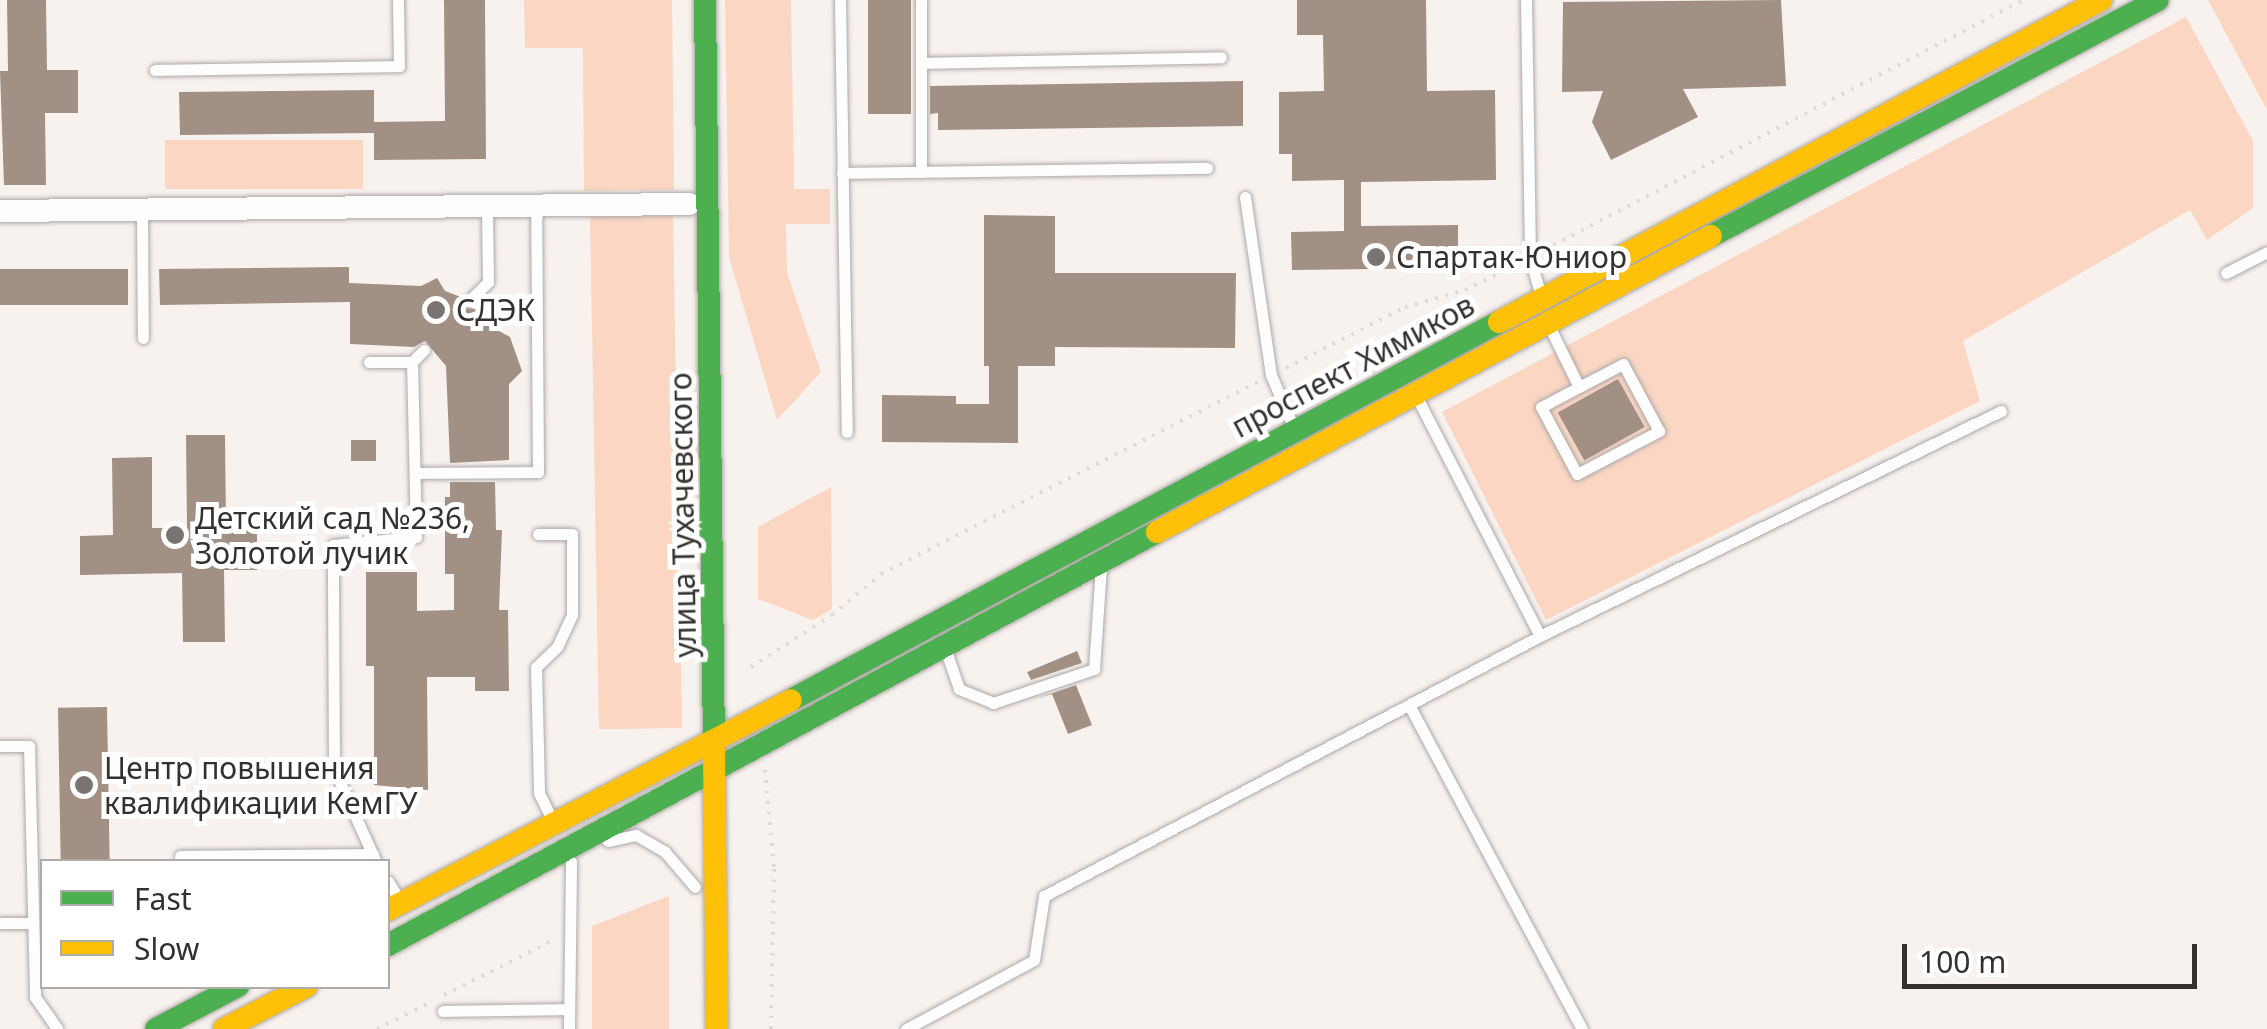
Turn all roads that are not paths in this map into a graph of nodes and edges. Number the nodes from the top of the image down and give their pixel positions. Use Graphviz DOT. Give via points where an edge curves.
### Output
graph roads {
  1 [pos="398,0"];
  2 [pos="684,0"];
  3 [pos="705,0"];
  4 [pos="840,0"];
  5 [pos="921,0"];
  6 [pos="1526,0"];
  7 [pos="2101,0"];
  8 [pos="2158,0"];
  9 [pos="1222,57"];
  10 [pos="921,63"];
  11 [pos="155,70"];
  12 [pos="1208,168"];
  13 [pos="842,172"];
  14 [pos="921,172"];
  15 [pos="1245,197"];
  16 [pos="689,204"];
  17 [pos="487,206"];
  18 [pos="536,206"];
  19 [pos="142,210"];
  20 [pos="0,211"];
  21 [pos="2267,252"];
  22 [pos="2226,273"];
  23 [pos="470,301"];
  24 [pos="1545,311"];
  25 [pos="143,338"];
  26 [pos="424,350"];
  27 [pos="369,362"];
  28 [pos="412,362"];
  29 [pos="1409,383"];
  30 [pos="1579,387"];
  31 [pos="2001,411"];
  32 [pos="1295,430"];
  33 [pos="847,432"];
  34 [pos="416,474"];
  35 [pos="538,534"];
  36 [pos="1101,562"];
  37 [pos="1540,636"];
  38 [pos="944,647"];
  39 [pos="1409,705"];
  40 [pos="717,738"];
  41 [pos="0,746"];
  42 [pos="694,750"];
  43 [pos="717,772"];
  44 [pos="694,784"];
  45 [pos="554,824"];
  46 [pos="180,856"];
  47 [pos="374,858"];
  48 [pos="544,860"];
  49 [pos="571,862"];
  50 [pos="695,887"];
  51 [pos="395,906"];
  52 [pos="0,923"];
  53 [pos="30,923"];
  54 [pos="390,945"];
  55 [pos="232,989"];
  56 [pos="302,989"];
  57 [pos="570,1009"];
  58 [pos="444,1011"];
  59 [pos="57,1029"];
  60 [pos="156,1029"];
  61 [pos="224,1029"];
  62 [pos="569,1029"];
  63 [pos="694,1029"];
  64 [pos="717,1029"];
  65 [pos="906,1029"];
  66 [pos="1582,1029"];
  1 -- 11 [label="lane" via="398,66"];
  2 -- 16 [label="main road, улица Тухачевского"];
  3 -- 40 [label="main road, улица Тухачевского"];
  4 -- 13 [label="lane"];
  5 -- 10 [label="lane"];
  6 -- 24 [label="lane" via="1530,258"];
  7 -- 24 [label="main road, проспект Химиков"];
  8 -- 24 [label="main road, проспект Химиков"];
  9 -- 10 [label="lane"];
  10 -- 14 [label="lane"];
  12 -- 14 [label="lane"];
  13 -- 14 [label="lane"];
  13 -- 33 [label="lane"];
  15 -- 32 [label="lane" via="1271,375"];
  16 -- 18 [label="street"];
  16 -- 42 [label="main road, улица Тухачевского"];
  17 -- 18 [label="street"];
  17 -- 19 [label="street"];
  17 -- 23 [label="lane" via="488,282"];
  18 -- 34 [label="lane" via="538,472"];
  19 -- 20 [label="street"];
  19 -- 25 [label="lane"];
  21 -- 22 [label="lane"];
  24 -- 29 [label="main road, проспект Химиков"];
  24 -- 30 [label="lane"];
  26 -- 28 [label="lane"];
  27 -- 28 [label="lane"];
  28 -- 34 [label="lane"];
  29 -- 32 [label="main road, проспект Химиков"];
  29 -- 36 [label="main road, проспект Химиков"];
  29 -- 37 [label="lane"];
  30 -- 30 [label="lane" via="1541,407 1577,474 1659,430 1623,364"];
  31 -- 37 [label="lane"];
  32 -- 40 [label="main road, проспект Химиков"];
  34 -- 47 [label="lane" via="416,537 333,544 334,768"];
  35 -- 45 [label="lane" via="572,534 572,615 557,647 536,668 539,792"];
  36 -- 38 [label="main road, проспект Химиков"];
  36 -- 38 [label="lane" via="1094,669 992,703 959,689"];
  37 -- 39 [label="lane"];
  38 -- 43 [label="main road, проспект Химиков"];
  39 -- 65 [label="lane" via="1044,896 1034,960"];
  39 -- 66 [label="lane"];
  40 -- 42 [label="main road, проспект Химиков"];
  40 -- 43 [label="main road, улица Тухачевского"];
  41 -- 53 [label="lane" via="28,746"];
  42 -- 44 [label="main road, улица Тухачевского"];
  42 -- 45 [label="main road, проспект Химиков"];
  43 -- 44 [label="main road, проспект Химиков"];
  43 -- 64 [label="main road, улица Тухачевского"];
  44 -- 48 [label="main road, проспект Химиков"];
  44 -- 50 [label="main road, улица Тухачевского"];
  45 -- 51 [label="main road, проспект Химиков"];
  46 -- 47 [label="lane"];
  48 -- 49 [label="lane"];
  48 -- 54 [label="main road, проспект Химиков"];
  49 -- 50 [label="lane" via="612,839 636,836 665,852"];
  49 -- 57 [label="lane"];
  50 -- 63 [label="main road, улица Тухачевского"];
  52 -- 53 [label="lane"];
  53 -- 59 [label="lane" via="35,996"];
  55 -- 60 [label="main road"];
  56 -- 61 [label="main road"];
  57 -- 58 [label="lane"];
  57 -- 62 [label="lane"];
}
